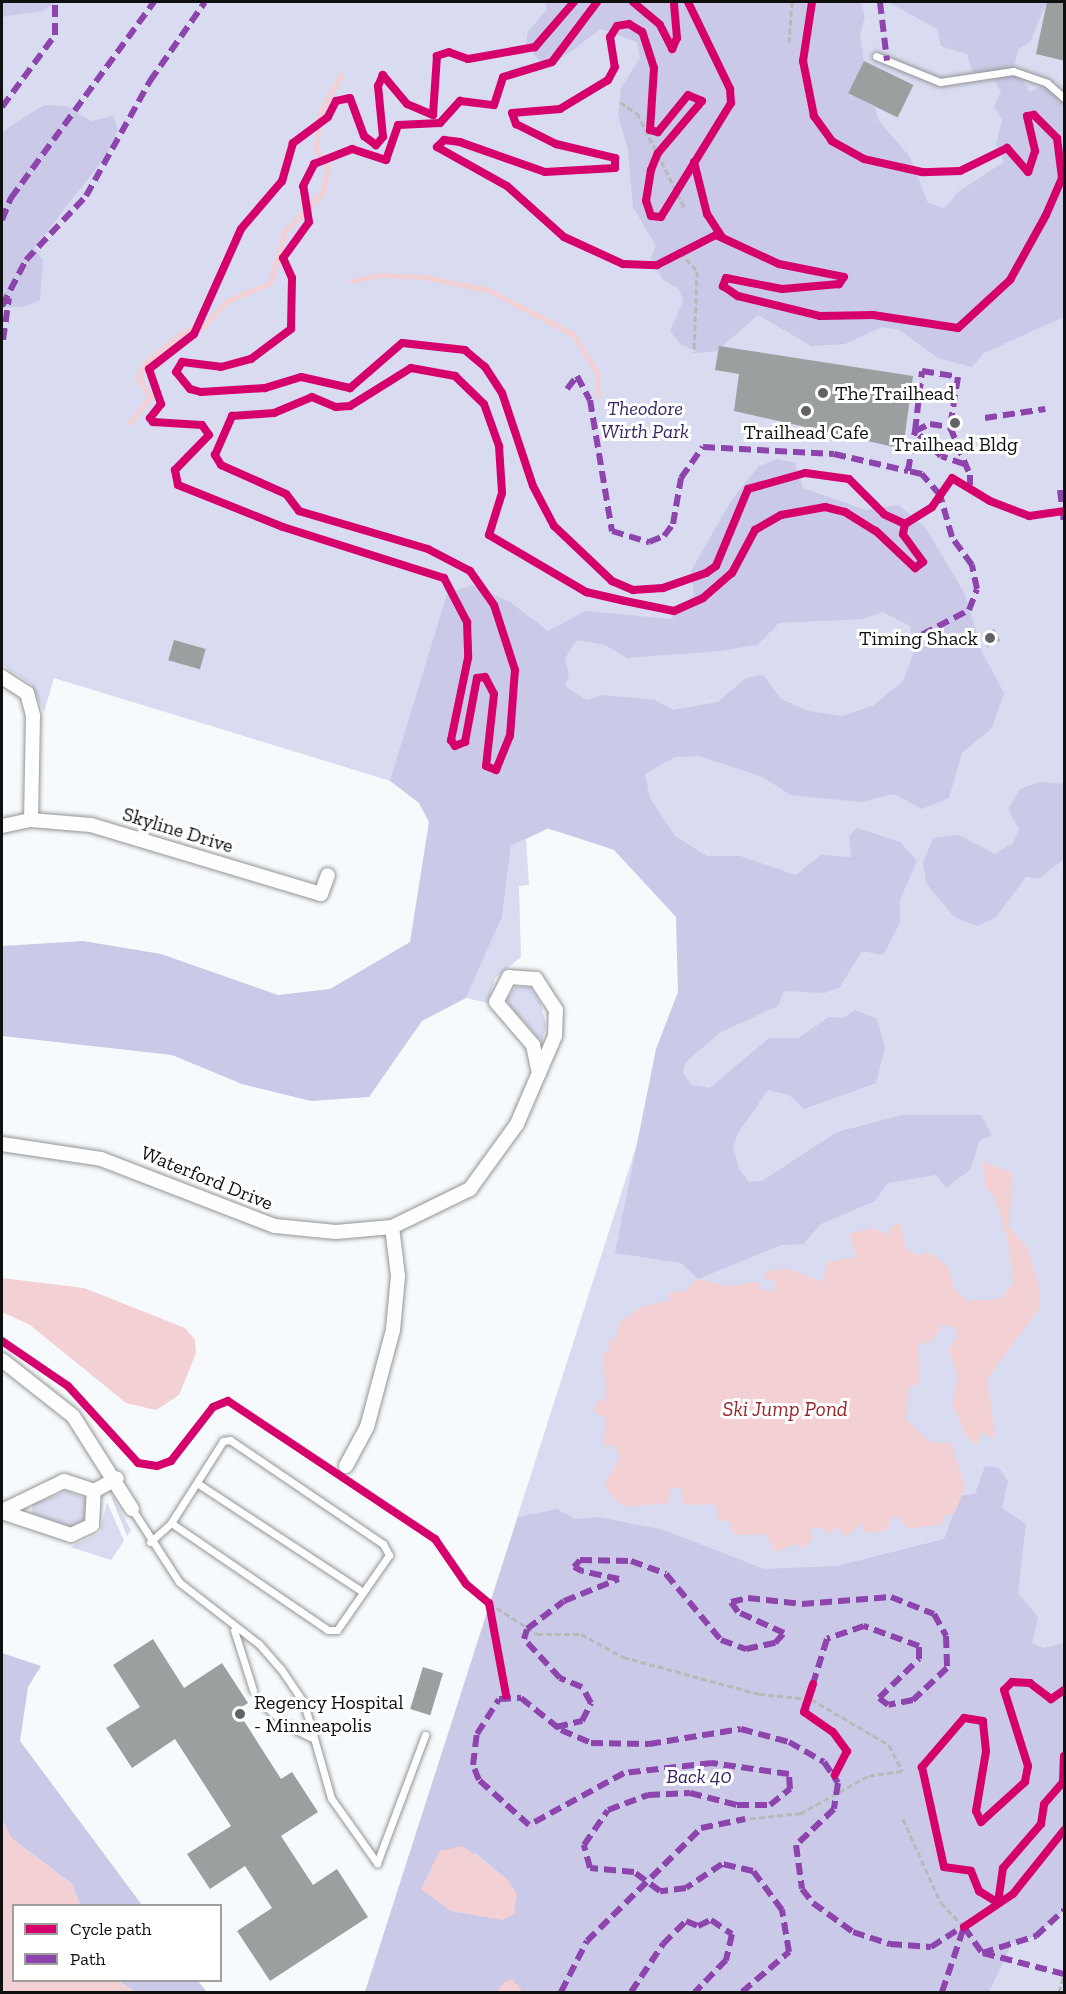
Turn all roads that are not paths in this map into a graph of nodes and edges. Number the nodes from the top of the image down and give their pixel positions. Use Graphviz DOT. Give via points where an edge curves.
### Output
graph roads {
  1 [pos="876,56"];
  2 [pos="1065,98"];
  3 [pos="2,677"];
  4 [pos="31,820"];
  5 [pos="2,826"];
  6 [pos="328,875"];
  7 [pos="539,1073"];
  8 [pos="2,1144"];
  9 [pos="393,1227"];
  10 [pos="2,1360"];
  11 [pos="346,1466"];
  12 [pos="117,1478"];
  13 [pos="196,1483"];
  14 [pos="94,1491"];
  15 [pos="132,1509"];
  16 [pos="2,1511"];
  17 [pos="171,1523"];
  18 [pos="150,1542"];
  19 [pos="363,1592"];
  20 [pos="234,1630"];
  21 [pos="253,1690"];
  22 [pos="264,1705"];
  23 [pos="425,1735"];
  24 [pos="311,1737"];
  1 -- 2 [label="lane" via="940,82 1013,71 1047,83"];
  3 -- 4 [label="street" via="27,693 33,716"];
  4 -- 5 [label="street, Skyline Drive"];
  4 -- 6 [label="street, Skyline Drive" via="99,827 321,894"];
  7 -- 7 [label="street, Waterford Drive" via="555,1036 556,1010 536,979 508,977 496,1002 532,1045"];
  7 -- 9 [label="street, Waterford Drive" via="487,1173 451,1204"];
  8 -- 9 [label="street, Waterford Drive" via="100,1159 275,1226 336,1232"];
  9 -- 11 [label="street" via="398,1276 393,1330 367,1426"];
  10 -- 12 [label="street" via="73,1416"];
  12 -- 14 [label="street"];
  12 -- 15 [label="street"];
  13 -- 17 [label="lane"];
  13 -- 19 [label="lane"];
  13 -- 19 [label="lane" via="223,1441 231,1440 383,1544 389,1555"];
  14 -- 16 [label="street" via="64,1481"];
  14 -- 16 [label="street" via="92,1525 71,1535"];
  15 -- 18 [label="lane"];
  17 -- 18 [label="lane"];
  17 -- 19 [label="lane" via="328,1630 337,1630"];
  18 -- 20 [label="lane" via="179,1582"];
  20 -- 21 [label="lane"];
  20 -- 24 [label="lane" via="259,1644 281,1670 304,1703"];
  22 -- 24 [label="lane"];
  23 -- 24 [label="lane" via="376,1863 331,1798"];
}
